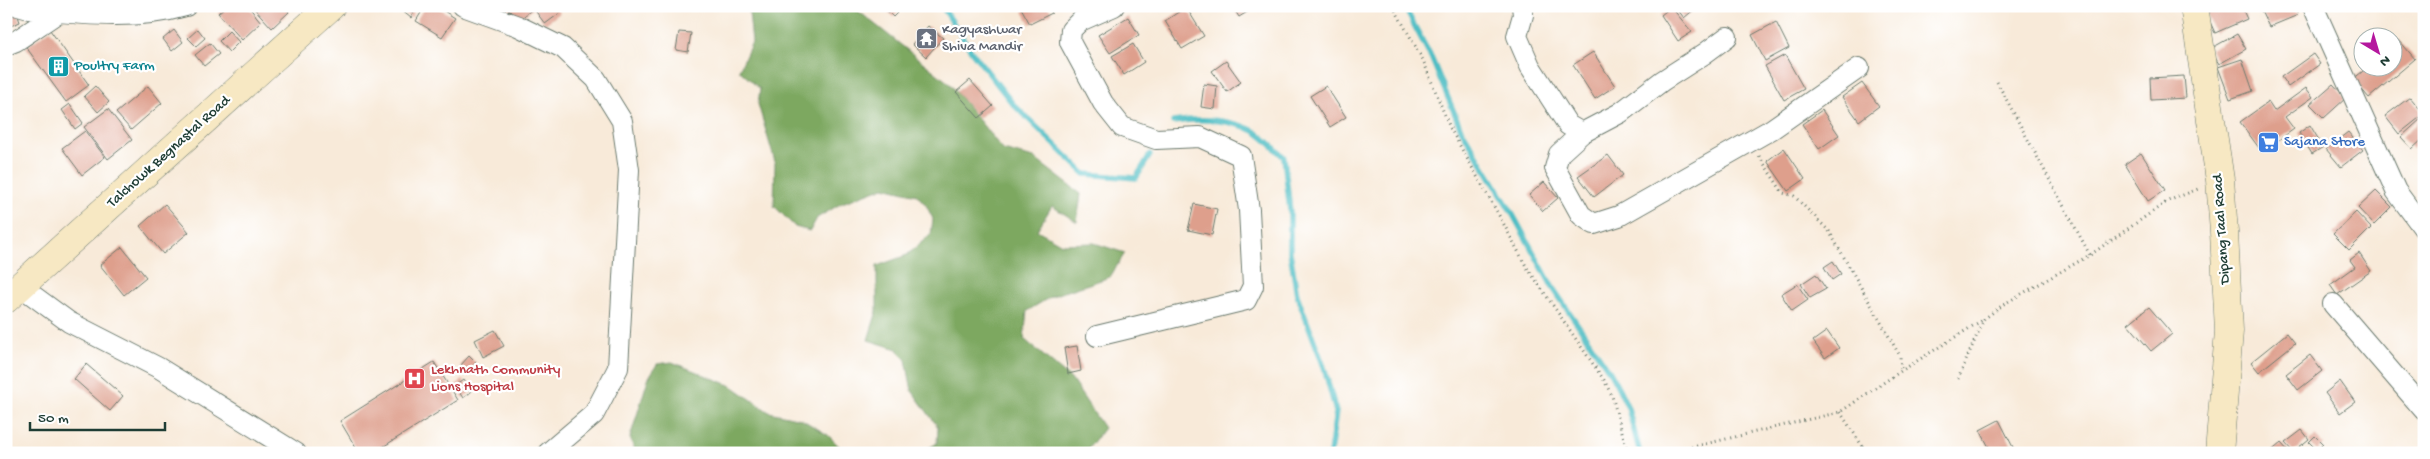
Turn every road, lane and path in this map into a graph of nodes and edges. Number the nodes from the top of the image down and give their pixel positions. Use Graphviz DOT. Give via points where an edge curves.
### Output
graph roads {
  1 [pos="18,6"];
  2 [pos="186,6"];
  3 [pos="331,6"];
  4 [pos="463,6"];
  5 [pos="1114,6"];
  6 [pos="1394,6"];
  7 [pos="1522,6"];
  8 [pos="2194,6"];
  9 [pos="2312,6"];
  10 [pos="58,12"];
  11 [pos="1727,37"];
  12 [pos="6,45"];
  13 [pos="1859,68"];
  14 [pos="1997,82"];
  15 [pos="1582,134"];
  16 [pos="1750,142"];
  17 [pos="2220,180"];
  18 [pos="2424,228"];
  19 [pos="2090,255"];
  20 [pos="13,292"];
  21 [pos="2333,304"];
  22 [pos="1984,319"];
  23 [pos="1097,336"];
  24 [pos="1901,371"];
  25 [pos="1958,379"];
  26 [pos="2424,410"];
  27 [pos="1840,412"];
  28 [pos="296,453"];
  29 [pos="548,453"];
  30 [pos="1628,453"];
  31 [pos="1667,453"];
  32 [pos="1867,453"];
  33 [pos="2219,453"];
  1 -- 10 [label="street"];
  2 -- 10 [label="street" via="166,12 106,16"];
  3 -- 20 [label="main road, Talchowk Begnastal Road"];
  4 -- 29 [label="street" via="518,26 564,48 596,79 622,121 629,170 618,368 594,414"];
  5 -- 23 [label="street" via="1080,21 1071,30 1070,42 1103,103 1122,128 1156,140 1200,137 1240,156 1248,210 1253,286 1246,300"];
  6 -- 30 [label="path" via="1423,60 1450,128 1526,266 1604,380 1612,396"];
  7 -- 15 [label="street" via="1517,36 1530,66 1568,125"];
  8 -- 17 [label="main road, Dipang Taal Road"];
  9 -- 18 [label="street" via="2396,191"];
  10 -- 12 [label="street"];
  11 -- 15 [label="street" via="1620,113"];
  13 -- 16 [label="street"];
  14 -- 19 [label="path"];
  15 -- 16 [label="street" via="1559,154 1556,168 1581,215 1594,224 1619,216"];
  16 -- 24 [label="path" via="1783,193 1794,196 1828,231 1900,356"];
  17 -- 19 [label="path" via="2168,201"];
  17 -- 33 [label="main road, Dipang Taal Road" via="2229,331"];
  19 -- 22 [label="path" via="2004,304"];
  20 -- 28 [label="street" via="159,368"];
  21 -- 26 [label="street"];
  22 -- 24 [label="path"];
  22 -- 25 [label="path"];
  24 -- 27 [label="path"];
  27 -- 31 [label="path"];
  27 -- 32 [label="path"];
}
